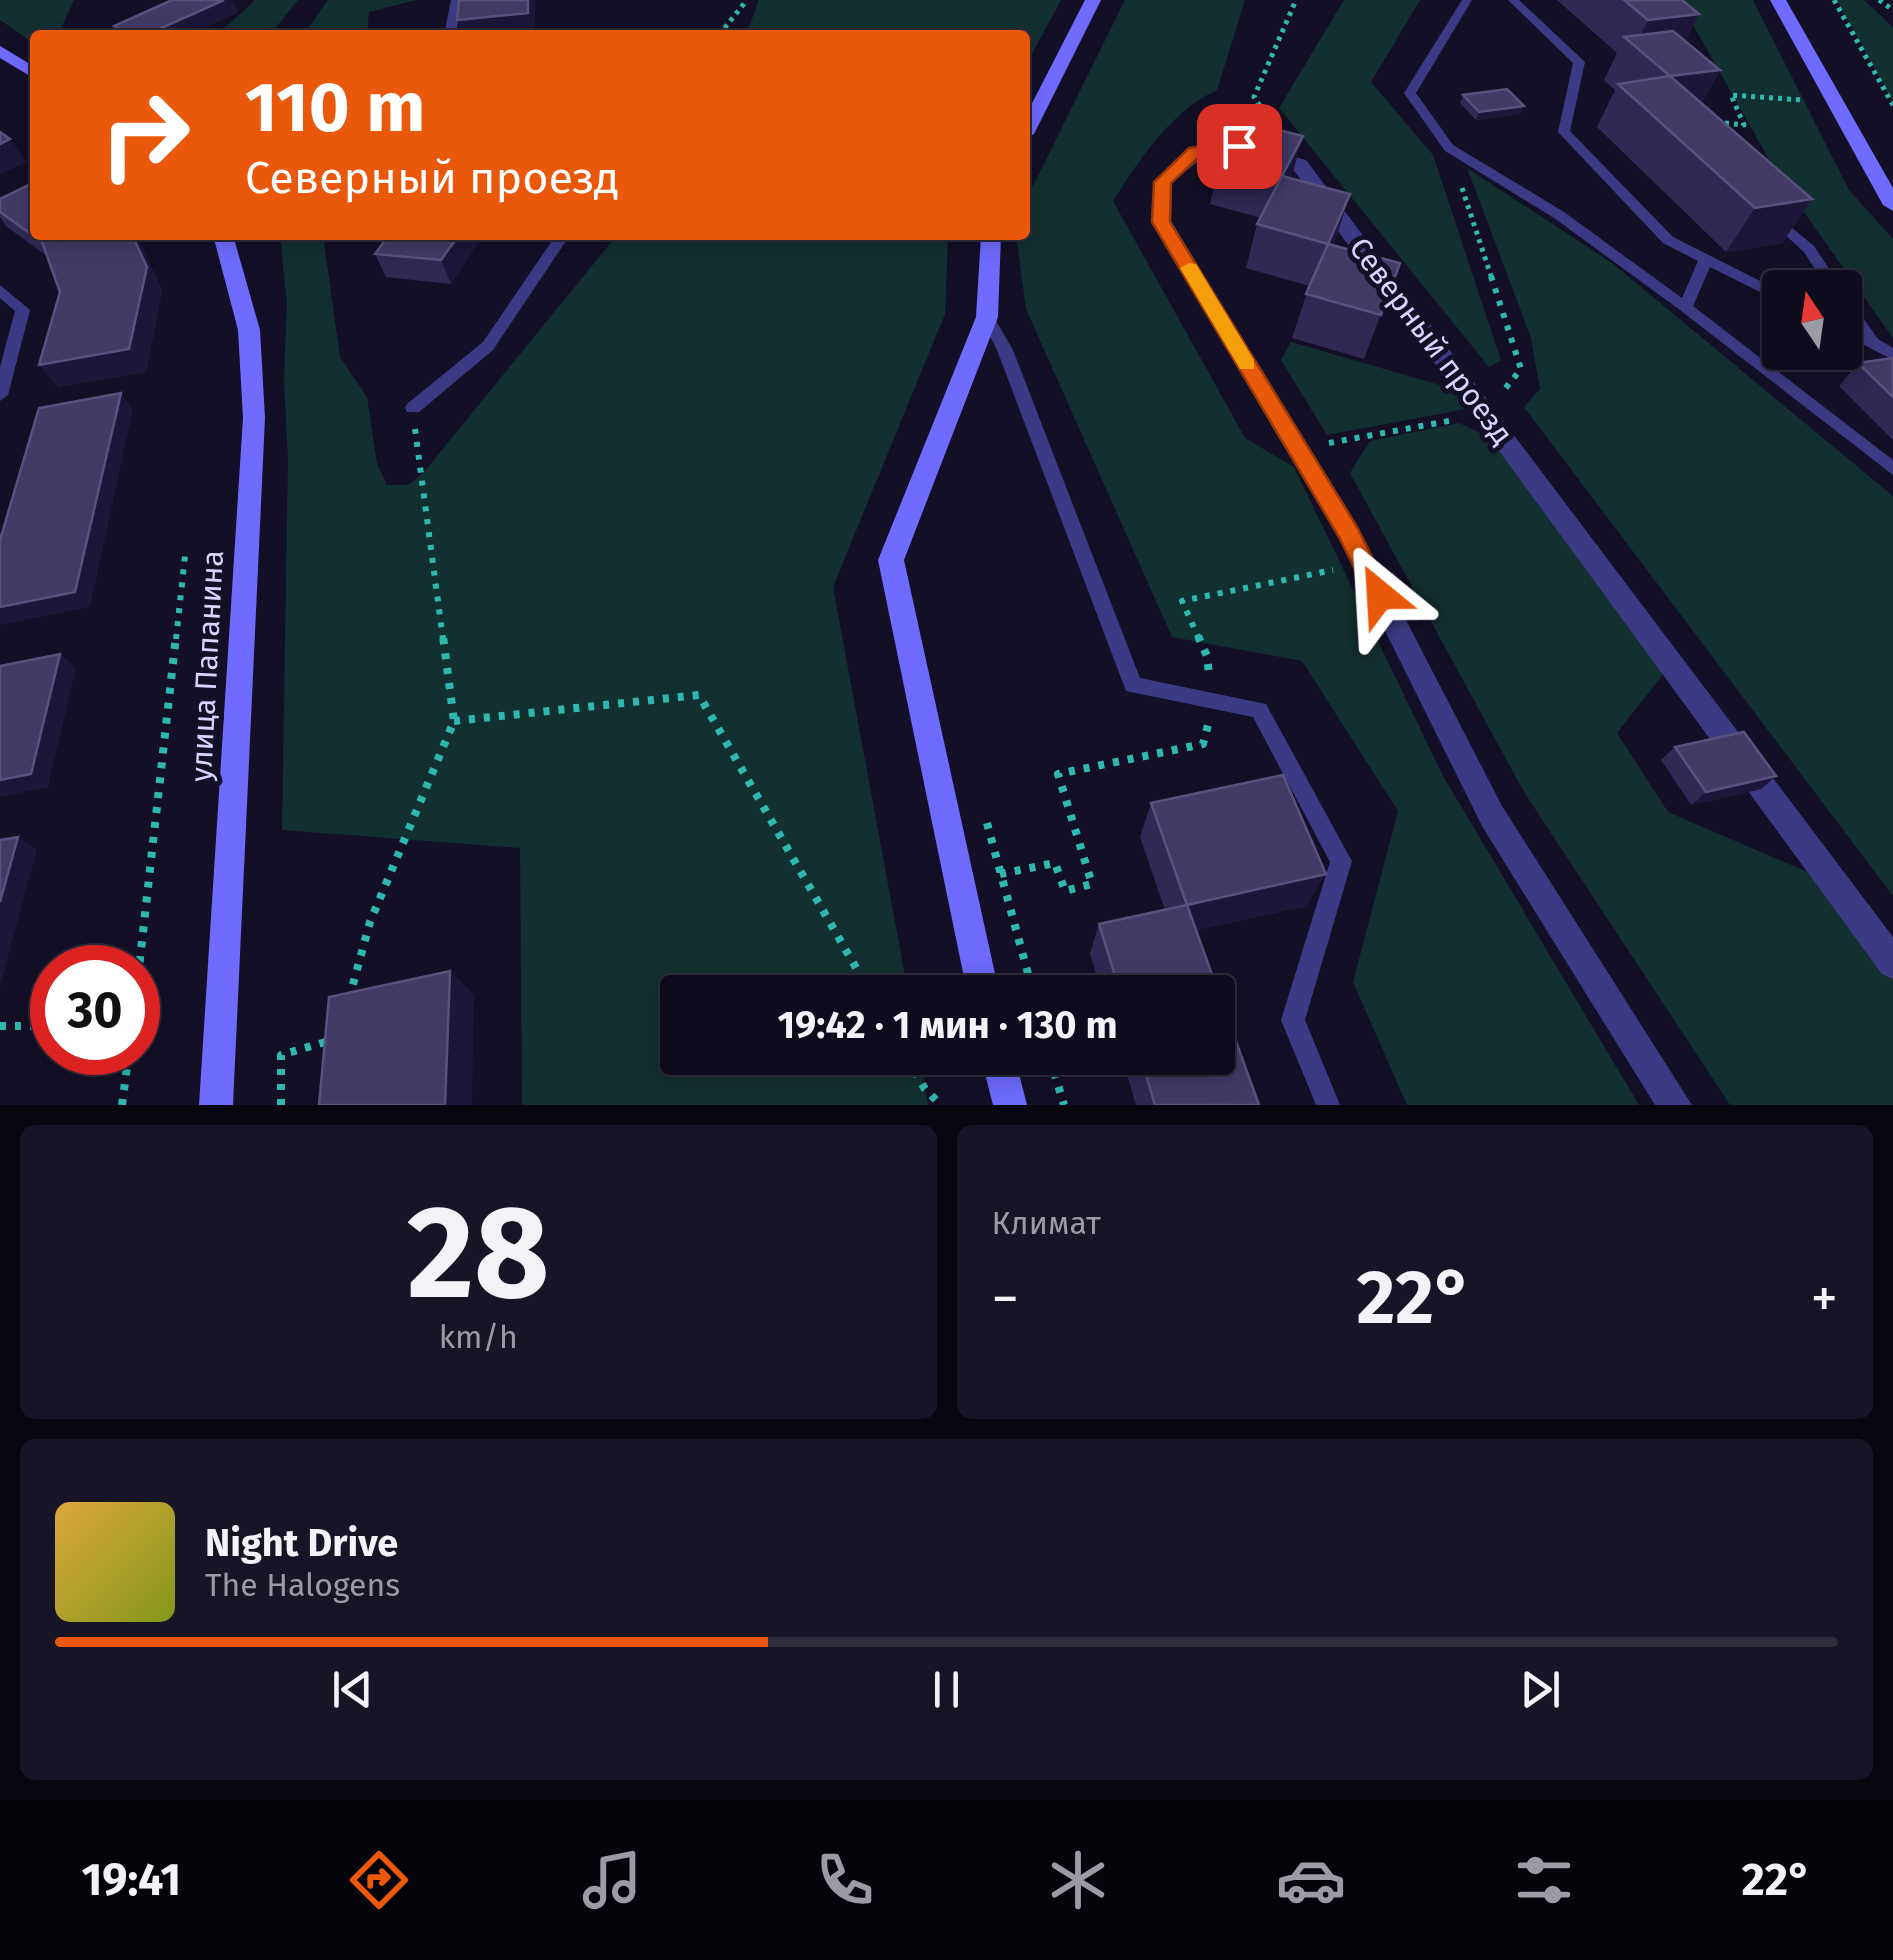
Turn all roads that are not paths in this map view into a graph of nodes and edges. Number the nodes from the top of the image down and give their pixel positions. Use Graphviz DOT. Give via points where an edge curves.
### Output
graph roads {
  1 [pos="456,0"];
  2 [pos="1093,0"];
  3 [pos="1467,0"];
  4 [pos="1513,0"];
  5 [pos="1778,0"];
  6 [pos="451,30"];
  7 [pos="0,50"];
  8 [pos="30,71"];
  9 [pos="1030,124"];
  10 [pos="1893,205"];
  11 [pos="1767,210"];
  12 [pos="224,240"];
  13 [pos="560,240"];
  14 [pos="992,240"];
  15 [pos="1706,260"];
  16 [pos="1823,270"];
  17 [pos="1762,288"];
  18 [pos="0,290"];
  19 [pos="1685,307"];
  20 [pos="988,317"];
  21 [pos="1862,328"];
  22 [pos="1862,338"];
  23 [pos="1872,343"];
  24 [pos="1893,355"];
  25 [pos="0,395"];
  26 [pos="412,408"];
  27 [pos="1893,470"];
  28 [pos="1893,962"];
  29 [pos="979,975"];
  30 [pos="1002,1075"];
  31 [pos="216,1105"];
  32 [pos="1010,1105"];
  33 [pos="1328,1105"];
  34 [pos="1675,1105"];
  1 -- 6 [label="lane"];
  2 -- 9 [label="main road"];
  3 -- 19 [label="lane" via="1410,93 1449,148 1560,216"];
  4 -- 15 [label="lane" via="1578,62 1564,132 1668,240"];
  5 -- 10 [label="main road"];
  7 -- 8 [label="main road"];
  11 -- 16 [label="lane"];
  12 -- 31 [label="main road, улица Папанина" via="249,330 254,418"];
  13 -- 26 [label="lane" via="488,346"];
  14 -- 20 [label="main road"];
  15 -- 17 [label="lane"];
  15 -- 19 [label="lane"];
  18 -- 25 [label="lane" via="23,310"];
  19 -- 27 [label="lane"];
  20 -- 29 [label="main road" via="892,560"];
  20 -- 33 [label="lane" via="1133,685 1259,710 1341,862 1292,1020"];
  21 -- 23 [label="lane"];
  22 -- 23 [label="lane"];
  23 -- 24 [label="lane"];
  28 -- 34 [label="street, Северный проезд" via="1299,164 1239,146 1195,152 1163,182 1161,222 1364,564 1492,816"];
  30 -- 32 [label="main road"];
}
